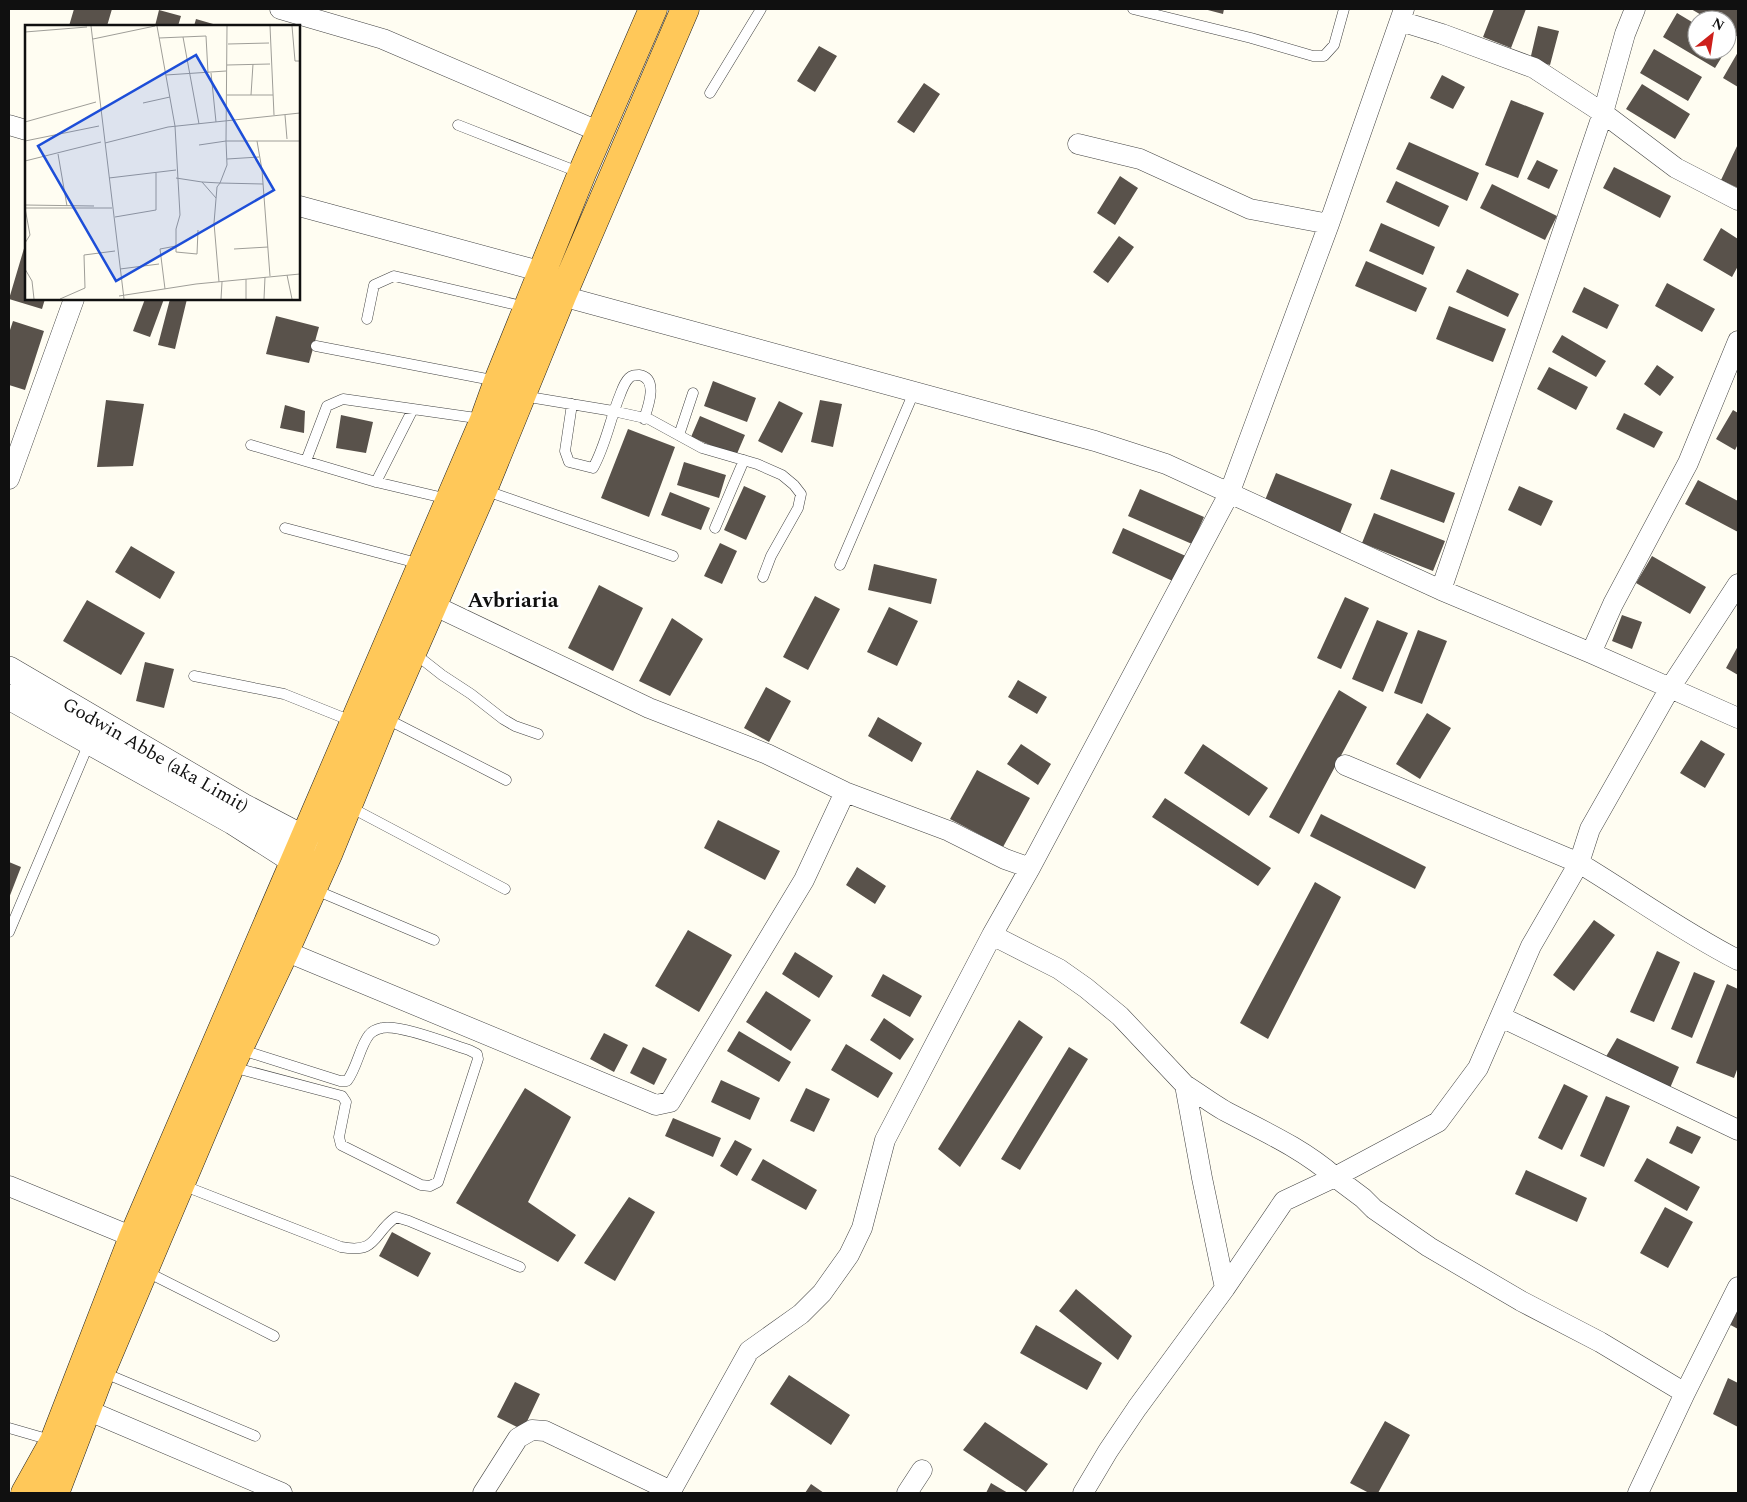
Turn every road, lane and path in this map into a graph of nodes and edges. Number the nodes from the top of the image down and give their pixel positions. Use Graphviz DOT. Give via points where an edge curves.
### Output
graph roads {
  1 [pos="280,9"];
  2 [pos="653,9"];
  3 [pos="685,9"];
  4 [pos="761,9"];
  5 [pos="1134,9"];
  6 [pos="1344,9"];
  7 [pos="1635,9"];
  8 [pos="1402,15"];
  9 [pos="710,92"];
  10 [pos="1603,113"];
  11 [pos="9,125"];
  12 [pos="458,125"];
  13 [pos="25,130"];
  14 [pos="600,132"];
  15 [pos="1078,144"];
  16 [pos="582,174"];
  17 [pos="1738,200"];
  18 [pos="300,206"];
  19 [pos="1329,224"];
  20 [pos="543,272"];
  21 [pos="562,296"];
  22 [pos="74,300"];
  23 [pos="527,308"];
  24 [pos="367,319"];
  25 [pos="1738,341"];
  26 [pos="316,346"];
  27 [pos="498,381"];
  28 [pos="914,392"];
  29 [pos="693,393"];
  30 [pos="522,396"];
  31 [pos="572,404"];
  32 [pos="413,408"];
  33 [pos="613,411"];
  34 [pos="644,419"];
  35 [pos="484,420"];
  36 [pos="679,435"];
  37 [pos="251,445"];
  38 [pos="744,460"];
  39 [pos="306,461"];
  40 [pos="9,479"];
  41 [pos="376,482"];
  42 [pos="483,490"];
  43 [pos="1230,494"];
  44 [pos="449,499"];
  45 [pos="285,528"];
  46 [pos="715,528"];
  47 [pos="673,556"];
  48 [pos="422,564"];
  49 [pos="840,565"];
  50 [pos="763,577"];
  51 [pos="1738,584"];
  52 [pos="1441,590"];
  53 [pos="433,605"];
  54 [pos="412,651"];
  55 [pos="1591,653"];
  56 [pos="9,669"];
  57 [pos="194,676"];
  58 [pos="1670,688"];
  59 [pos="9,697"];
  60 [pos="384,717"];
  61 [pos="1738,718"];
  62 [pos="355,722"];
  63 [pos="538,734"];
  64 [pos="90,742"];
  65 [pos="1346,765"];
  66 [pos="506,780"];
  67 [pos="845,792"];
  68 [pos="347,805"];
  69 [pos="299,849"];
  70 [pos="1579,863"];
  71 [pos="1030,868"];
  72 [pos="320,871"];
  73 [pos="504,889"];
  74 [pos="9,932"];
  75 [pos="992,935"];
  76 [pos="434,940"];
  77 [pos="285,951"];
  78 [pos="1738,960"];
  79 [pos="1501,1017"];
  80 [pos="234,1058"];
  81 [pos="1186,1085"];
  82 [pos="1738,1130"];
  83 [pos="1335,1177"];
  84 [pos="181,1185"];
  85 [pos="9,1186"];
  86 [pos="132,1237"];
  87 [pos="520,1267"];
  88 [pos="144,1270"];
  89 [pos="1738,1287"];
  90 [pos="1225,1288"];
  91 [pos="274,1336"];
  92 [pos="101,1372"];
  93 [pos="1685,1393"];
  94 [pos="88,1410"];
  95 [pos="9,1428"];
  96 [pos="254,1436"];
  97 [pos="54,1441"];
  98 [pos="922,1470"];
  99 [pos="670,1492"];
  100 [pos="25,1493"];
  101 [pos="55,1493"];
  102 [pos="282,1493"];
  103 [pos="483,1493"];
  104 [pos="907,1493"];
  105 [pos="1083,1493"];
  106 [pos="1638,1493"];
  1 -- 14 [label="street" via="383,39"];
  2 -- 14 [label="highway"];
  3 -- 21 [label="highway"];
  4 -- 9 [label="lane"];
  5 -- 6 [label="lane" via="1313,56 1324,56 1334,45"];
  7 -- 10 [label="street"];
  8 -- 10 [label="street" via="1442,34 1534,68"];
  8 -- 19 [label="street"];
  10 -- 17 [label="street" via="1676,168"];
  10 -- 52 [label="street"];
  11 -- 13 [label="street"];
  12 -- 16 [label="lane"];
  14 -- 16 [label="highway"];
  15 -- 19 [label="street" via="1140,159 1250,209"];
  16 -- 20 [label="highway"];
  18 -- 20 [label="street"];
  19 -- 43 [label="street"];
  20 -- 23 [label="highway"];
  21 -- 28 [label="street"];
  21 -- 30 [label="highway"];
  22 -- 40 [label="street"];
  23 -- 24 [label="lane" via="394,276 374,285"];
  23 -- 27 [label="highway"];
  25 -- 55 [label="street" via="1688,463 1613,604"];
  26 -- 27 [label="lane"];
  27 -- 35 [label="highway"];
  28 -- 43 [label="street" via="1095,441 1166,464"];
  28 -- 49 [label="lane"];
  29 -- 36 [label="lane"];
  30 -- 31 [label="lane"];
  30 -- 42 [label="highway"];
  31 -- 33 [label="lane"];
  31 -- 33 [label="lane" via="564,452 569,462 593,468 600,456"];
  32 -- 35 [label="lane"];
  32 -- 39 [label="lane" via="344,399 327,406"];
  32 -- 41 [label="lane"];
  33 -- 34 [label="lane"];
  33 -- 34 [label="lane" via="630,377 644,376 651,396"];
  34 -- 36 [label="lane"];
  35 -- 44 [label="highway"];
  36 -- 38 [label="lane" via="702,448"];
  37 -- 39 [label="lane"];
  38 -- 46 [label="lane"];
  38 -- 50 [label="lane" via="782,476 801,494 798,508"];
  39 -- 41 [label="lane"];
  41 -- 44 [label="lane"];
  42 -- 47 [label="lane"];
  42 -- 53 [label="highway"];
  43 -- 52 [label="street"];
  43 -- 71 [label="street"];
  44 -- 48 [label="highway"];
  45 -- 48 [label="lane"];
  48 -- 62 [label="highway"];
  51 -- 58 [label="street"];
  52 -- 55 [label="street"];
  53 -- 54 [label="highway"];
  53 -- 67 [label="street" via="649,708 767,754"];
  54 -- 60 [label="highway"];
  54 -- 63 [label="lane" via="503,719"];
  55 -- 58 [label="street"];
  56 -- 69 [label="street, Godwin Abbe (aka Limit)" via="243,806"];
  57 -- 62 [label="lane" via="284,694"];
  58 -- 61 [label="street"];
  58 -- 70 [label="street" via="1590,829"];
  59 -- 64 [label="street, Godwin Abbe (aka Limit)"];
  60 -- 66 [label="lane"];
  60 -- 68 [label="highway"];
  62 -- 69 [label="highway"];
  64 -- 69 [label="street, Godwin Abbe (aka Limit)" via="233,822"];
  64 -- 74 [label="lane"];
  65 -- 70 [label="street"];
  67 -- 71 [label="street" via="949,831"];
  67 -- 77 [label="street" via="804,880 670,1102 656,1105"];
  68 -- 72 [label="highway"];
  68 -- 73 [label="lane"];
  69 -- 72 [label="street"];
  69 -- 86 [label="highway"];
  70 -- 78 [label="street" via="1705,943"];
  70 -- 79 [label="street" via="1531,946"];
  71 -- 75 [label="street"];
  72 -- 76 [label="lane"];
  72 -- 77 [label="highway"];
  75 -- 81 [label="street" via="1059,969 1086,988 1120,1016"];
  75 -- 99 [label="street" via="885,1140 862,1228 849,1255 822,1293 801,1314 749,1351"];
  77 -- 80 [label="highway"];
  79 -- 82 [label="street"];
  79 -- 83 [label="street" via="1478,1068 1438,1122"];
  80 -- 80 [label="lane" via="347,1081 368,1036 383,1027 398,1028 469,1050 477,1054 478,1059 438,1182 430,1186 421,1185 341,1145 338,1138 346,1102 342,1096"];
  80 -- 84 [label="highway"];
  81 -- 83 [label="street" via="1223,1110 1285,1142"];
  81 -- 90 [label="street"];
  83 -- 90 [label="street" via="1284,1201"];
  83 -- 93 [label="street" via="1429,1247"];
  84 -- 87 [label="lane" via="341,1247 356,1250 368,1246 387,1223 396,1218"];
  84 -- 88 [label="highway"];
  85 -- 86 [label="street"];
  86 -- 97 [label="highway"];
  88 -- 91 [label="lane"];
  88 -- 92 [label="highway"];
  89 -- 93 [label="street"];
  90 -- 105 [label="street" via="1137,1408"];
  92 -- 94 [label="highway"];
  92 -- 96 [label="lane"];
  93 -- 106 [label="street"];
  94 -- 101 [label="highway"];
  94 -- 102 [label="street"];
  95 -- 97 [label="lane"];
  97 -- 100 [label="highway"];
  98 -- 104 [label="street"];
  99 -- 103 [label="street" via="545,1432 532,1430 518,1438"];
}
